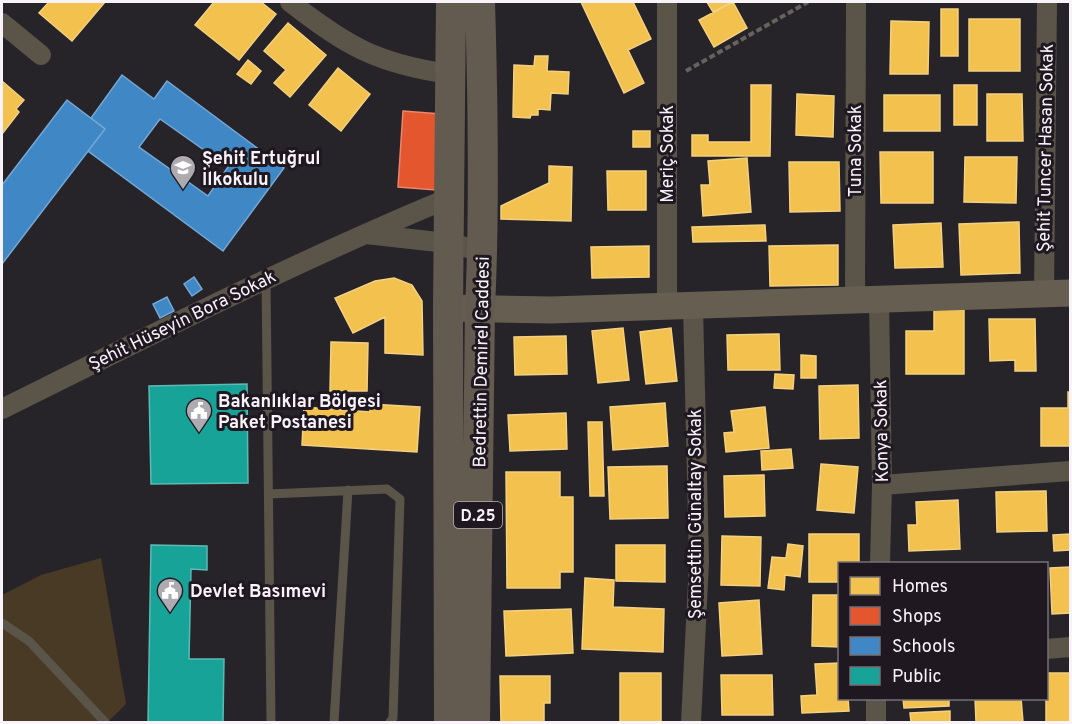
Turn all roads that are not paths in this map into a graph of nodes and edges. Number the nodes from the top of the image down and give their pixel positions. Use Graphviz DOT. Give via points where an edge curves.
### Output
graph roads {
  1 [pos="291,2"];
  2 [pos="452,2"];
  3 [pos="480,2"];
  4 [pos="668,2"];
  5 [pos="856,2"];
  6 [pos="1047,2"];
  7 [pos="2,23"];
  8 [pos="40,55"];
  9 [pos="450,74"];
  10 [pos="449,198"];
  11 [pos="363,234"];
  12 [pos="449,243"];
  13 [pos="482,265"];
  14 [pos="266,280"];
  15 [pos="1071,293"];
  16 [pos="1044,295"];
  17 [pos="867,300"];
  18 [pos="680,306"];
  19 [pos="448,308"];
  20 [pos="480,308"];
  21 [pos="551,310"];
  22 [pos="2,409"];
  23 [pos="1071,471"];
  24 [pos="882,484"];
  25 [pos="348,490"];
  26 [pos="268,494"];
  27 [pos="880,562"];
  28 [pos="2,623"];
  29 [pos="1071,647"];
  30 [pos="1048,649"];
  31 [pos="876,700"];
  32 [pos="105,723"];
  33 [pos="271,723"];
  34 [pos="334,723"];
  35 [pos="390,723"];
  36 [pos="449,723"];
  37 [pos="475,723"];
  38 [pos="691,723"];
  39 [pos="876,723"];
  1 -- 9 [label="street" via="329,32 370,55"];
  2 -- 9 [label="main road, Bedrettin Demirel Caddesi / D.25"];
  3 -- 13 [label="main road, Bedrettin Demirel Caddesi / D.25"];
  4 -- 18 [label="street, Meriç Sokak" via="667,82"];
  5 -- 17 [label="street, Tuna Sokak"];
  6 -- 16 [label="street, Şehit Tuncer Hasan Sokak"];
  7 -- 8 [label="street"];
  9 -- 10 [label="main road, Bedrettin Demirel Caddesi / D.25"];
  10 -- 11 [label="street, Şehit Hüseyin Bora Sokak"];
  10 -- 12 [label="main road, Bedrettin Demirel Caddesi / D.25"];
  11 -- 12 [label="street"];
  11 -- 14 [label="street, Şehit Hüseyin Bora Sokak"];
  12 -- 13 [label="street"];
  12 -- 19 [label="main road, Bedrettin Demirel Caddesi / D.25"];
  13 -- 20 [label="main road, Bedrettin Demirel Caddesi / D.25"];
  13 -- 21 [label="street" via="507,297"];
  14 -- 22 [label="street, Şehit Hüseyin Bora Sokak"];
  14 -- 26 [label="lane"];
  15 -- 16 [label="street"];
  16 -- 17 [label="street"];
  17 -- 18 [label="street"];
  17 -- 24 [label="street, Konya Sokak"];
  18 -- 21 [label="street"];
  18 -- 38 [label="street, Şemsettin Günaltay Sokak" via="699,562"];
  19 -- 20 [label="street"];
  19 -- 36 [label="main road, Bedrettin Demirel Caddesi / D.25"];
  20 -- 21 [label="street"];
  20 -- 37 [label="main road, Bedrettin Demirel Caddesi / D.25"];
  23 -- 24 [label="street"];
  24 -- 27 [label="street, Konya Sokak"];
  25 -- 26 [label="lane"];
  25 -- 34 [label="lane"];
  25 -- 35 [label="lane" via="387,489 399,499"];
  26 -- 33 [label="lane"];
  28 -- 32 [label="lane" via="29,641"];
  29 -- 30 [label="street"];
  31 -- 39 [label="street"];
}
